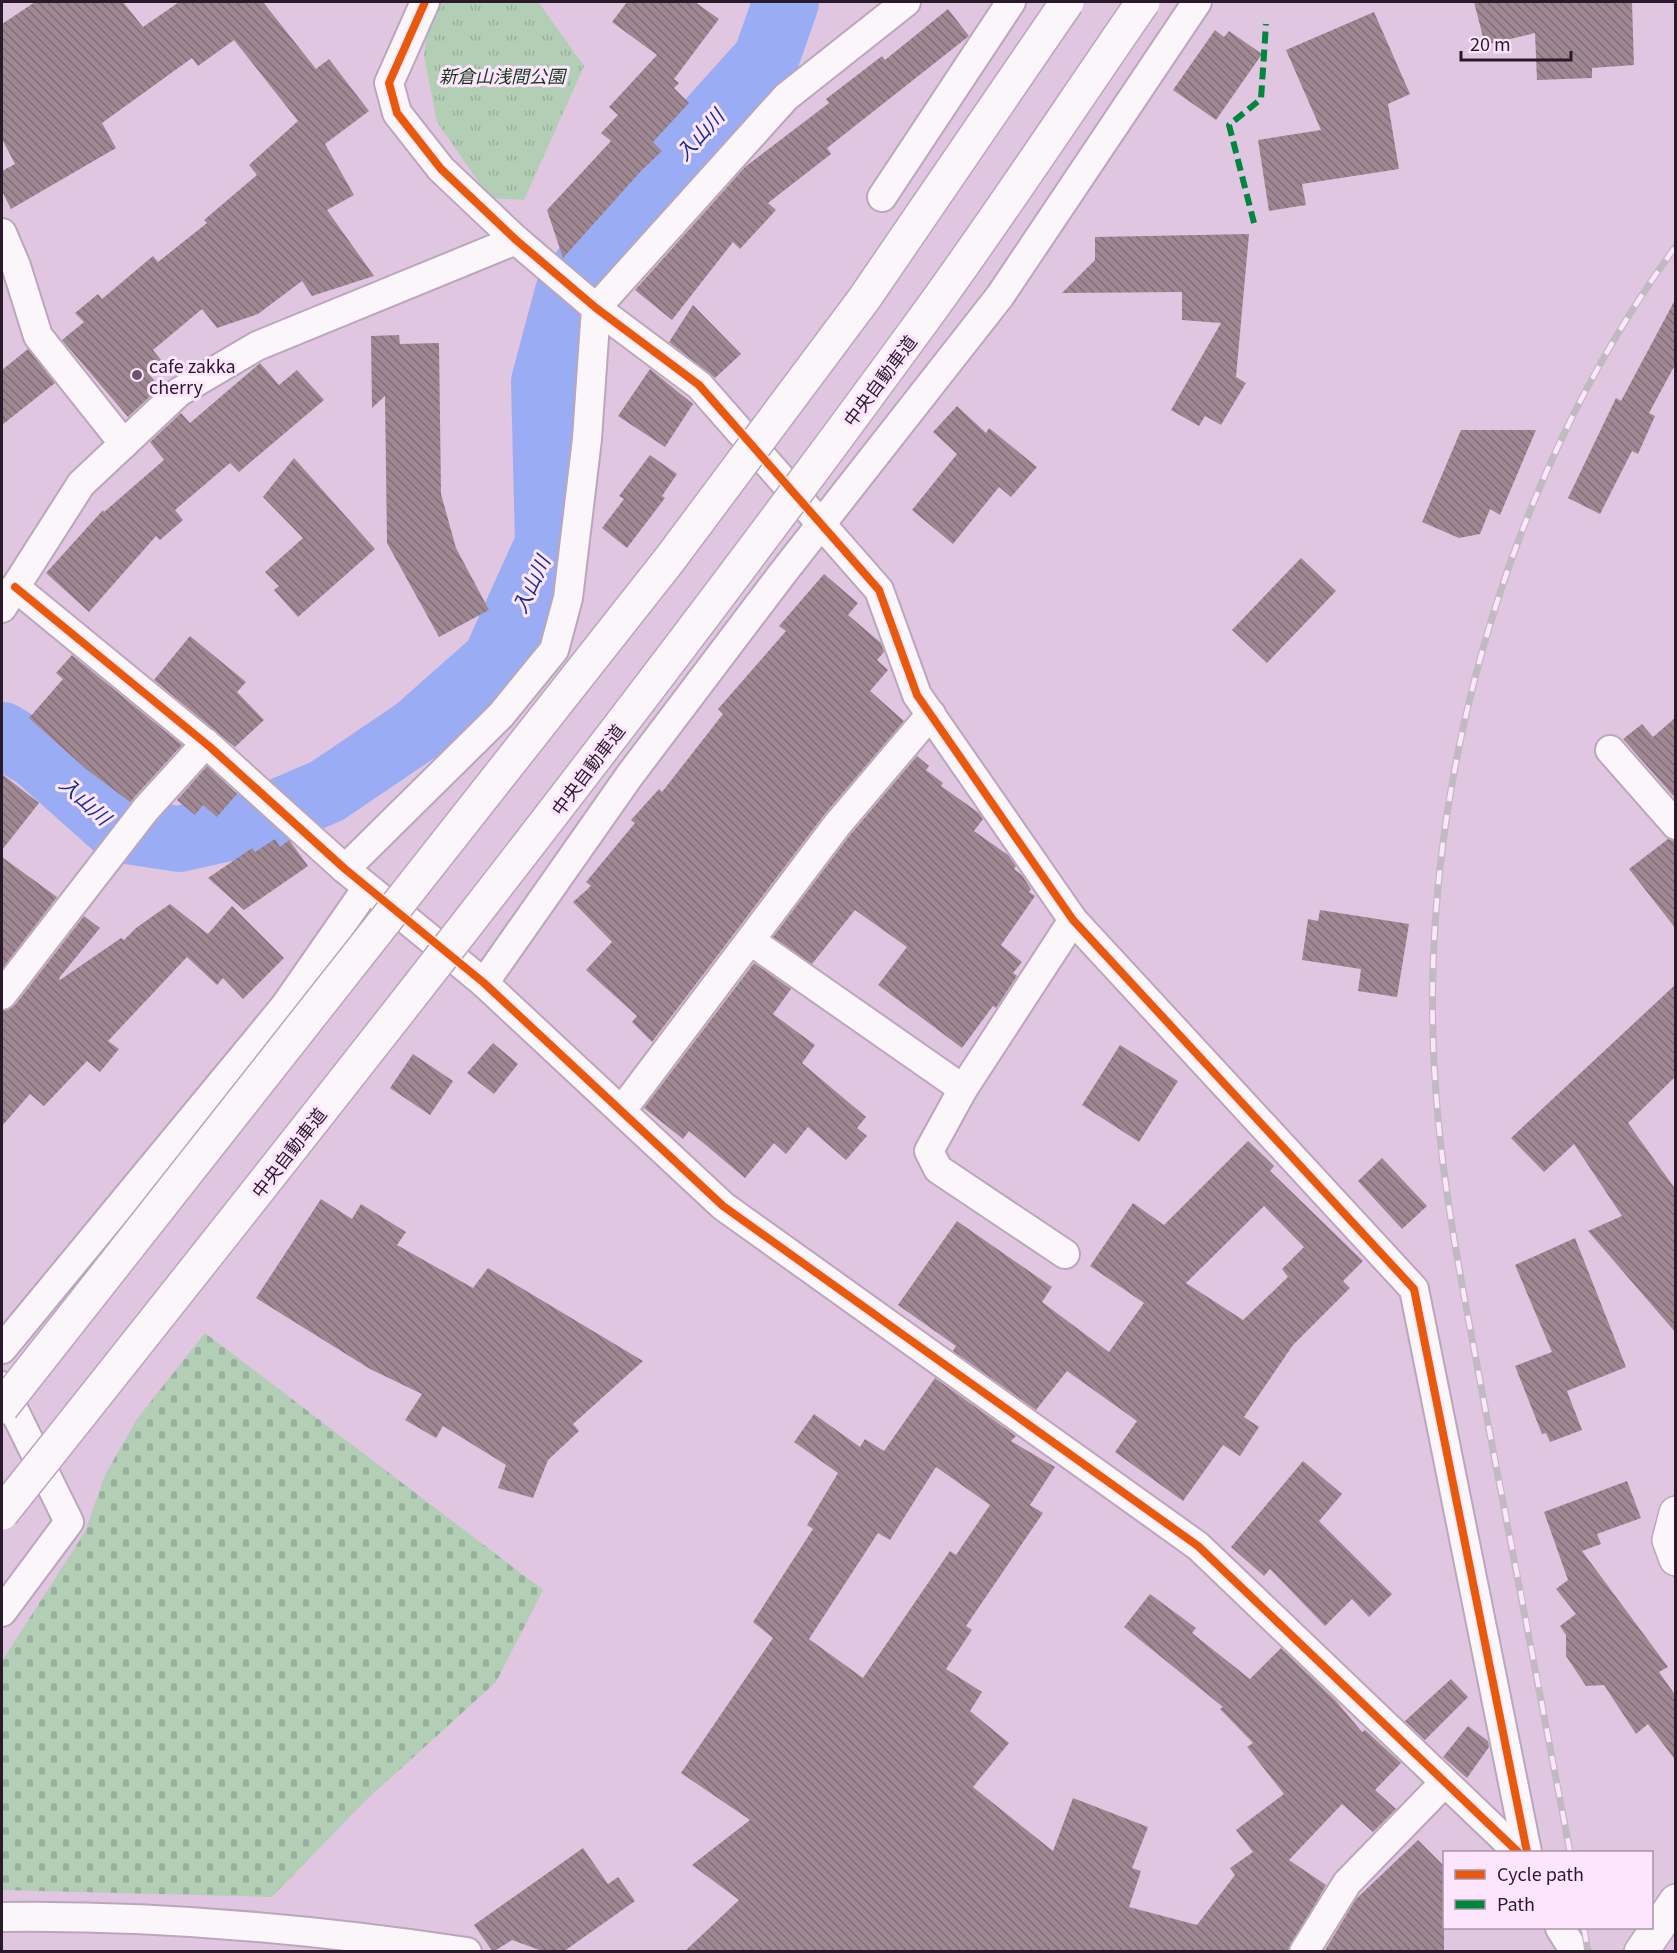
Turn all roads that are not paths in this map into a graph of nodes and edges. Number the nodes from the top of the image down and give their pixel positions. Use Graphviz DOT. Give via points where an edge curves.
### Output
graph roads {
  1 [pos="425,2"];
  2 [pos="906,2"];
  3 [pos="1011,2"];
  4 [pos="1067,2"];
  5 [pos="1143,2"];
  6 [pos="1197,2"];
  7 [pos="882,197"];
  8 [pos="2,233"];
  9 [pos="516,240"];
  10 [pos="590,303"];
  11 [pos="124,444"];
  12 [pos="820,526"];
  13 [pos="8,597"];
  14 [pos="931,714"];
  15 [pos="206,742"];
  16 [pos="1610,750"];
  17 [pos="1676,825"];
  18 [pos="345,869"];
  19 [pos="367,888"];
  20 [pos="1073,920"];
  21 [pos="751,941"];
  22 [pos="484,983"];
  23 [pos="2,995"];
  24 [pos="963,1089"];
  25 [pos="622,1110"];
  26 [pos="1065,1254"];
  27 [pos="2,1349"];
  28 [pos="2,1386"];
  29 [pos="2,1407"];
  30 [pos="2,1513"];
  31 [pos="1676,1513"];
  32 [pos="1676,1559"];
  33 [pos="2,1612"];
  34 [pos="1443,1784"];
  35 [pos="1517,1851"];
  36 [pos="1527,1851"];
  37 [pos="1676,1901"];
  38 [pos="2,1917"];
  39 [pos="1561,1929"];
  40 [pos="416,1948"];
  41 [pos="467,1952"];
  42 [pos="1304,1952"];
  43 [pos="1575,1952"];
  44 [pos="1641,1952"];
  1 -- 9 [label="street" via="389,83 397,113 441,169"];
  2 -- 10 [label="street" via="786,97"];
  3 -- 7 [label="street"];
  4 -- 29 [label="main road, bridge" via="864,299 670,559"];
  5 -- 30 [label="main road, 中央自動車道, bridge" via="924,319 693,629 513,867"];
  6 -- 12 [label="street" via="1000,296"];
  8 -- 11 [label="street" via="38,336"];
  9 -- 10 [label="street"];
  9 -- 11 [label="street" via="257,346 179,392"];
  10 -- 12 [label="street" via="699,385"];
  10 -- 18 [label="street" via="587,439 568,598 554,651 501,715"];
  11 -- 13 [label="street" via="81,484"];
  12 -- 14 [label="street" via="879,590 917,694"];
  12 -- 22 [label="street" via="630,775"];
  13 -- 15 [label="street"];
  14 -- 20 [label="street"];
  14 -- 21 [label="street" via="837,825"];
  15 -- 18 [label="street"];
  15 -- 23 [label="street" via="146,809"];
  16 -- 17 [label="street"];
  18 -- 19 [label="street"];
  19 -- 22 [label="street"];
  19 -- 27 [label="street" via="285,1006"];
  20 -- 24 [label="street"];
  20 -- 36 [label="street" via="1414,1289"];
  21 -- 24 [label="street"];
  21 -- 25 [label="street"];
  22 -- 25 [label="street"];
  24 -- 26 [label="street" via="929,1151 938,1170"];
  25 -- 34 [label="street" via="723,1206 1198,1546"];
  28 -- 33 [label="street" via="69,1522"];
  31 -- 32 [label="main road" via="1669,1540"];
  34 -- 35 [label="street"];
  34 -- 42 [label="street" via="1347,1883"];
  37 -- 44 [label="main road"];
  38 -- 40 [label="street" via="109,1918 348,1934"];
  39 -- 43 [label="street"];
  40 -- 41 [label="street"];
}
